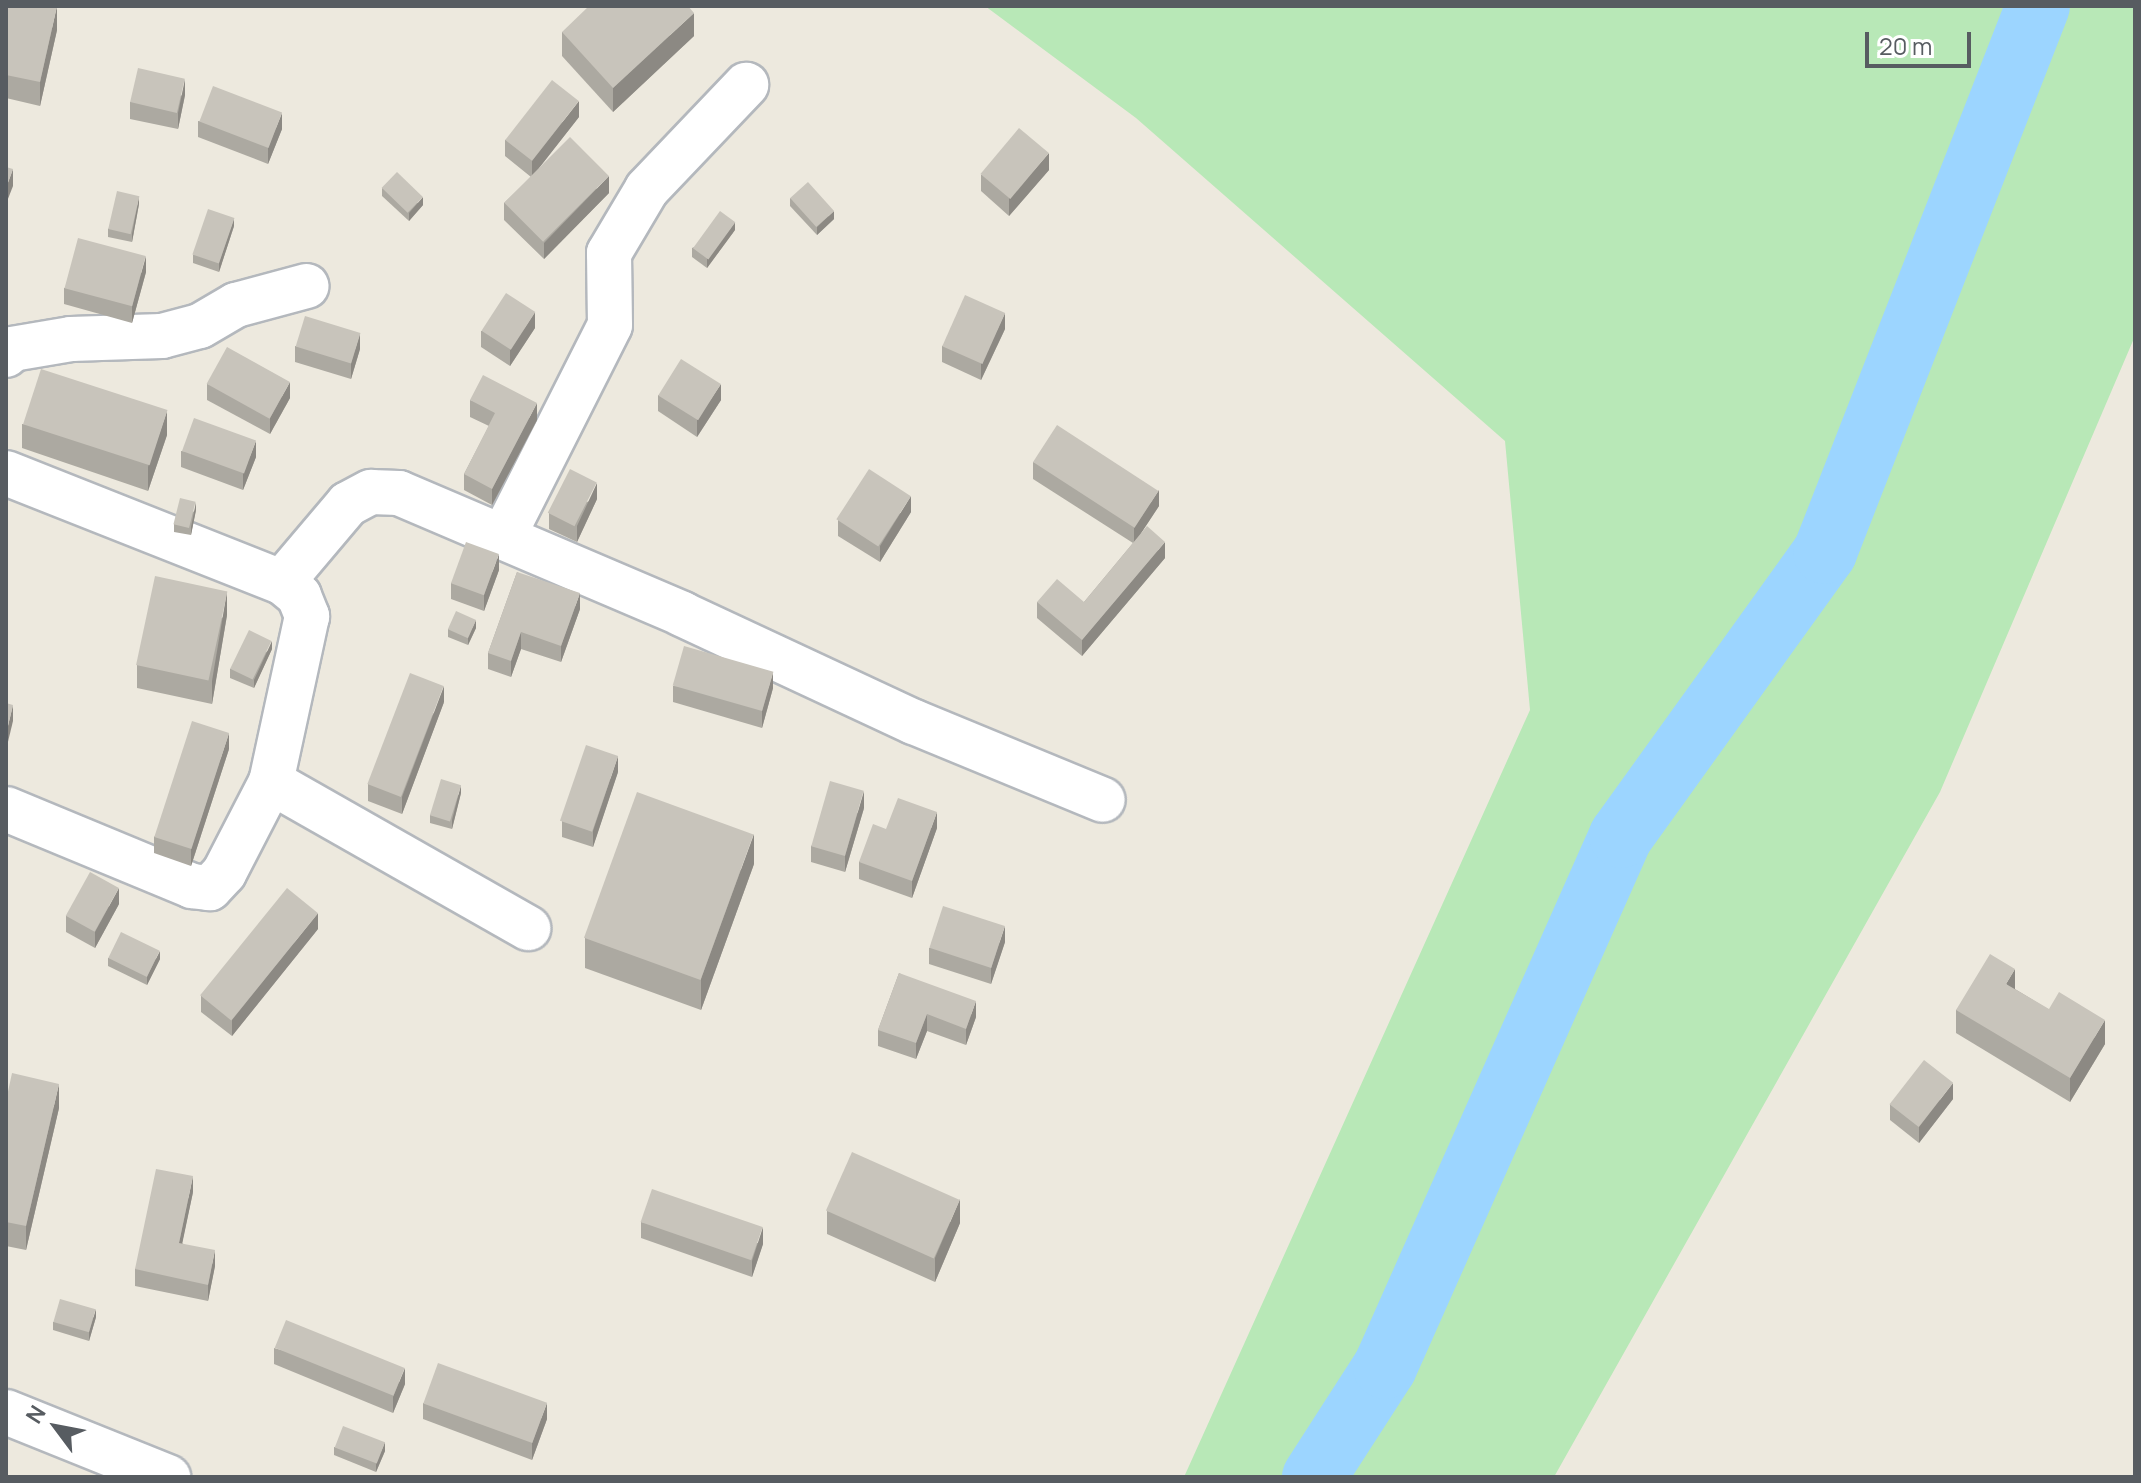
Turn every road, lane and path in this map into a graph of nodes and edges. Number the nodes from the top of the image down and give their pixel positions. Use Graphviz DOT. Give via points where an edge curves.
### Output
graph roads {
  1 [pos="746,85"];
  2 [pos="307,286"];
  3 [pos="6,355"];
  4 [pos="6,473"];
  5 [pos="503,537"];
  6 [pos="282,582"];
  7 [pos="271,782"];
  8 [pos="1103,800"];
  9 [pos="6,809"];
  10 [pos="528,928"];
  11 [pos="6,1412"];
  12 [pos="168,1477"];
  1 -- 5 [label="street" via="647,189 609,253 610,325"];
  2 -- 3 [label="street" via="236,305 200,326 162,336 71,339 12,349"];
  4 -- 6 [label="street"];
  5 -- 6 [label="street" via="399,493 371,492 348,504"];
  5 -- 8 [label="street" via="914,722"];
  6 -- 7 [label="street" via="299,596 307,616"];
  7 -- 9 [label="street" via="224,873 210,888 192,886"];
  7 -- 10 [label="street"];
  11 -- 12 [label="street"];
}
